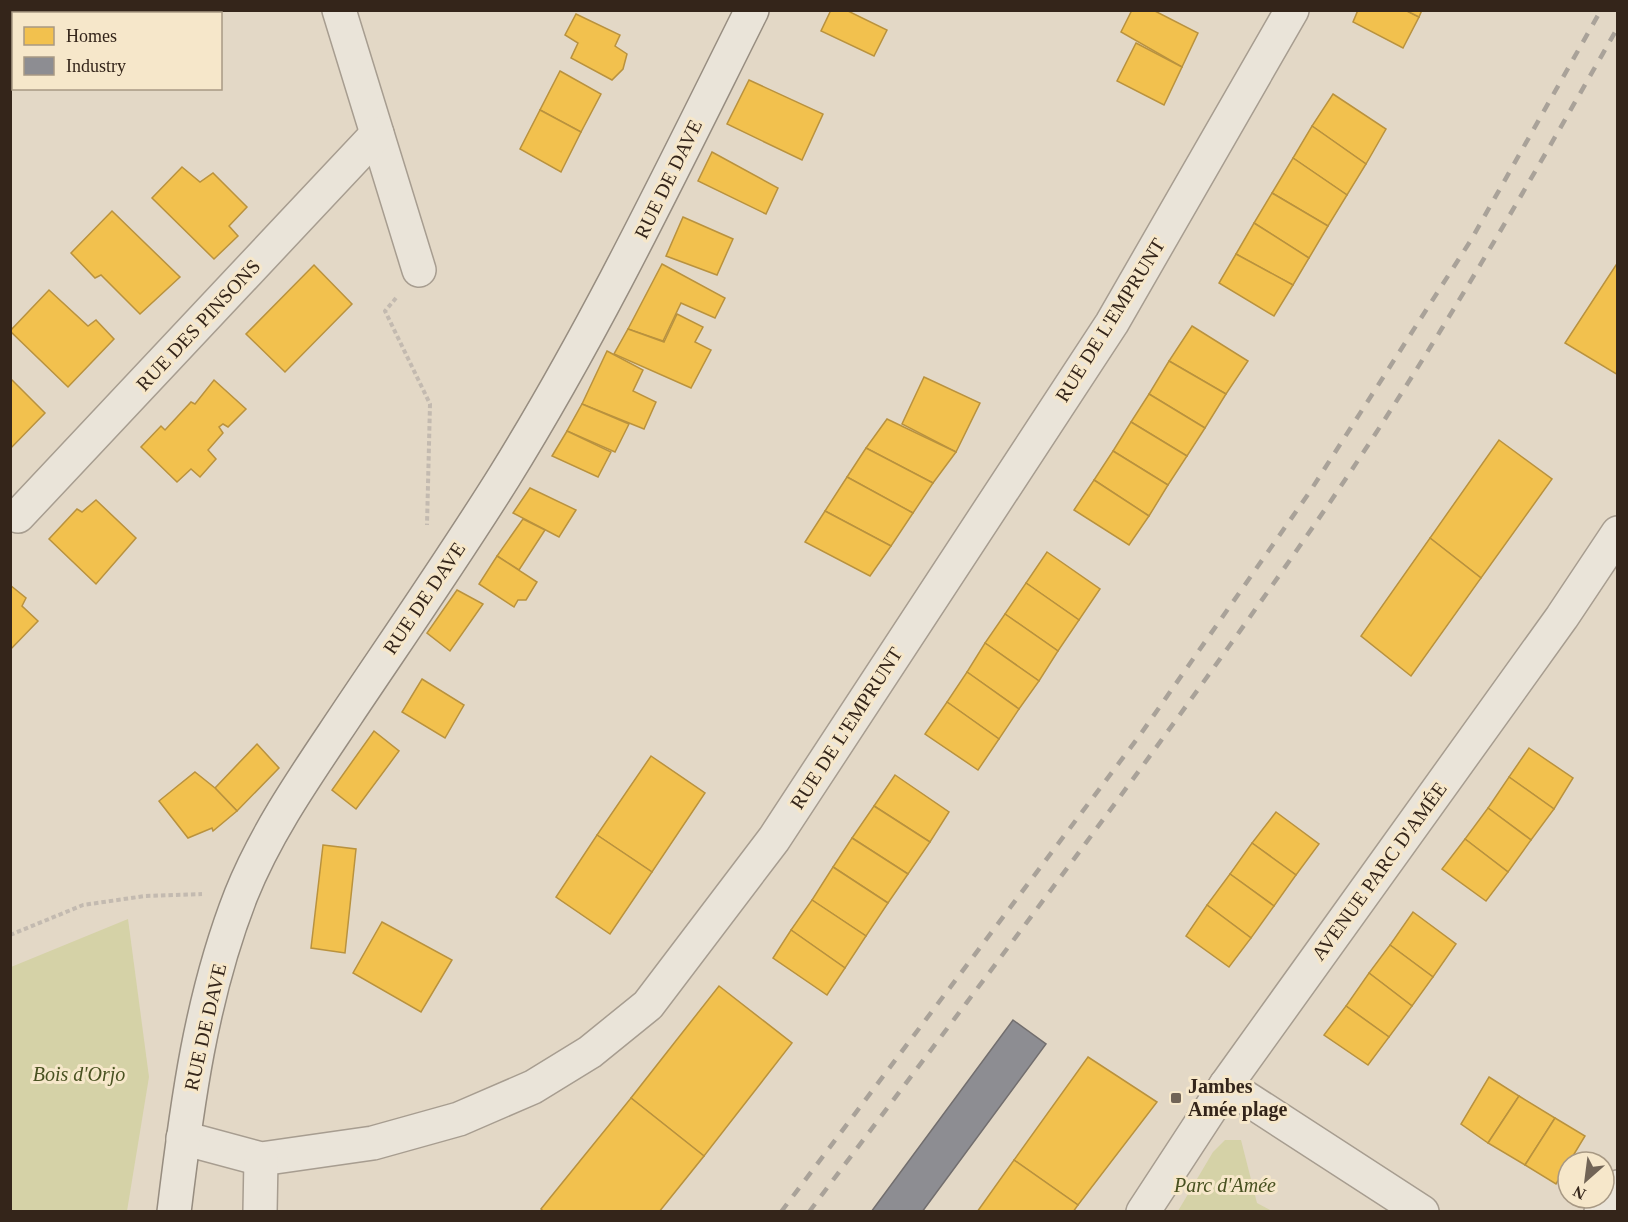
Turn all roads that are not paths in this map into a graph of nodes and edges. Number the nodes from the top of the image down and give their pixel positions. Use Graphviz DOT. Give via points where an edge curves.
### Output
graph roads {
  1 [pos="339,10"];
  2 [pos="752,10"];
  3 [pos="1293,10"];
  4 [pos="377,134"];
  5 [pos="419,270"];
  6 [pos="18,516"];
  7 [pos="1617,533"];
  8 [pos="1226,1085"];
  9 [pos="183,1138"];
  10 [pos="261,1159"];
  11 [pos="1617,1187"];
  12 [pos="174,1212"];
  13 [pos="260,1212"];
  14 [pos="1143,1212"];
  15 [pos="1422,1212"];
  16 [pos="1601,1212"];
  1 -- 4 [label="street"];
  2 -- 9 [label="street, RUE DE DAVE" via="574,360 504,478 312,765 270,836 242,893 214,974 190,1080"];
  3 -- 10 [label="street, RUE DE L'EMPRUNT" via="1112,323 774,839 648,1005 590,1052 533,1087 459,1119 373,1143"];
  4 -- 5 [label="street"];
  4 -- 6 [label="street, RUE DES PINSONS"];
  7 -- 8 [label="street, AVENUE PARC D'AMÉE" via="1562,617"];
  8 -- 14 [label="street, AVENUE PARC D'AMÉE"];
  8 -- 15 [label="street"];
  9 -- 10 [label="street, RUE DE L'EMPRUNT"];
  9 -- 12 [label="street, RUE DE DAVE"];
  10 -- 13 [label="street"];
  11 -- 16 [label="street"];
}
